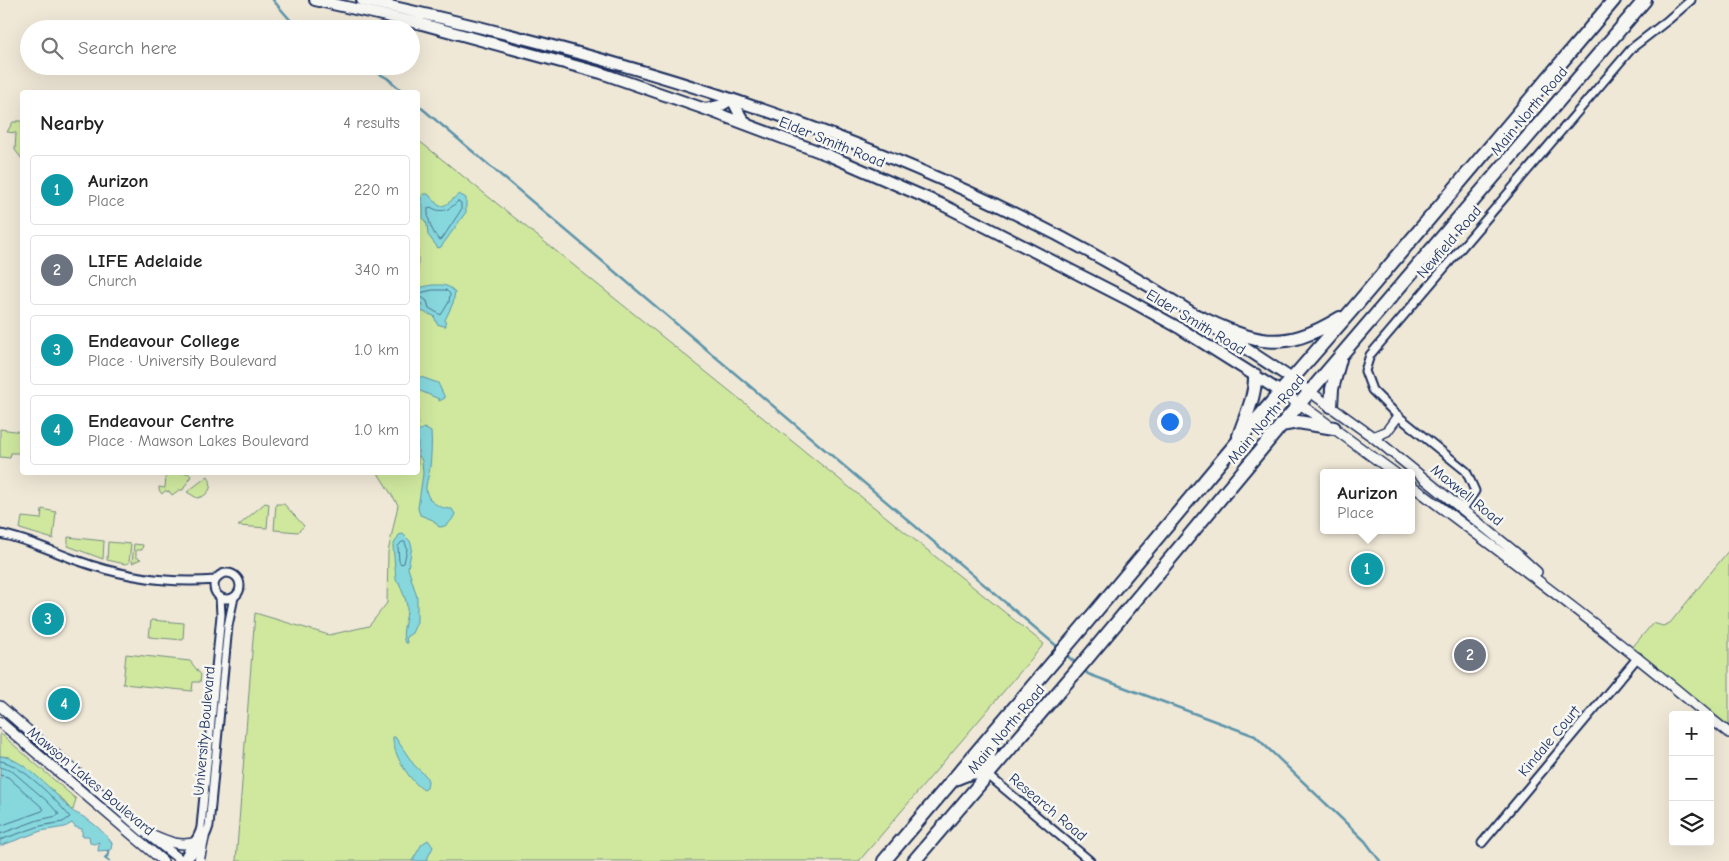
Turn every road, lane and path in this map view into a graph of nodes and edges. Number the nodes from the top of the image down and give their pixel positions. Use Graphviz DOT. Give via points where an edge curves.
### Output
graph roads {
  1 [pos="315,0"];
  2 [pos="362,0"];
  3 [pos="1614,0"];
  4 [pos="1645,0"];
  5 [pos="1690,0"];
  6 [pos="404,20"];
  7 [pos="420,24"];
  8 [pos="732,99"];
  9 [pos="705,109"];
  10 [pos="748,125"];
  11 [pos="1352,310"];
  12 [pos="1196,316"];
  13 [pos="1341,356"];
  14 [pos="1255,375"];
  15 [pos="1292,379"];
  16 [pos="1281,391"];
  17 [pos="1311,391"];
  18 [pos="1300,404"];
  19 [pos="1331,406"];
  20 [pos="1398,416"];
  21 [pos="1281,426"];
  22 [pos="1334,428"];
  23 [pos="1373,437"];
  24 [pos="1238,441"];
  25 [pos="1405,463"];
  26 [pos="1390,469"];
  27 [pos="1400,469"];
  28 [pos="1413,469"];
  29 [pos="1415,471"];
  30 [pos="1415,488"];
  31 [pos="1463,509"];
  32 [pos="1455,518"];
  33 [pos="0,534"];
  34 [pos="216,580"];
  35 [pos="195,581"];
  36 [pos="214,589"];
  37 [pos="220,597"];
  38 [pos="234,597"];
  39 [pos="1570,603"];
  40 [pos="1638,657"];
  41 [pos="0,706"];
  42 [pos="1702,711"];
  43 [pos="1714,721"];
  44 [pos="0,722"];
  45 [pos="998,727"];
  46 [pos="1729,734"];
  47 [pos="988,775"];
  48 [pos="953,780"];
  49 [pos="146,833"];
  50 [pos="200,840"];
  51 [pos="1482,844"];
  52 [pos="164,861"];
  53 [pos="183,861"];
  54 [pos="200,861"];
  55 [pos="884,861"];
  56 [pos="914,861"];
  57 [pos="1090,861"];
  1 -- 6 [label="main road, Elder Smith Road"];
  2 -- 8 [label="main road, Elder Smith Road" via="584,53"];
  3 -- 11 [label="highway, Main North Road"];
  4 -- 13 [label="highway, Main North Road"];
  5 -- 20 [label="street, Newfield Road" via="1632,48 1370,355 1365,371 1372,390"];
  7 -- 9 [label="main road, Elder Smith Road" via="591,70"];
  8 -- 9 [label="main road"];
  8 -- 10 [label="main road" via="740,117"];
  8 -- 12 [label="main road, Elder Smith Road" via="856,143 957,186 1105,261"];
  9 -- 10 [label="main road, Elder Smith Road"];
  10 -- 14 [label="main road, Elder Smith Road" via="943,205 1126,299"];
  11 -- 12 [label="highway" via="1319,331 1283,341 1253,339"];
  11 -- 15 [label="highway, Main North Road"];
  12 -- 15 [label="main road, Elder Smith Road"];
  13 -- 17 [label="highway, Main North Road"];
  13 -- 19 [label="highway"];
  14 -- 16 [label="main road, Elder Smith Road"];
  14 -- 24 [label="highway"];
  15 -- 16 [label="highway, Main North Road"];
  15 -- 17 [label="street, Maxwell Road"];
  16 -- 18 [label="main road, Elder Smith Road"];
  16 -- 24 [label="highway, Main North Road"];
  17 -- 18 [label="highway, Main North Road"];
  17 -- 19 [label="street, Maxwell Road"];
  18 -- 21 [label="highway, Main North Road"];
  18 -- 22 [label="street"];
  19 -- 23 [label="street, Maxwell Road"];
  20 -- 23 [label="street" via="1387,430"];
  20 -- 31 [label="street, Newfield Road" via="1466,471 1475,490"];
  21 -- 22 [label="highway" via="1298,422"];
  21 -- 47 [label="highway, Main North Road"];
  22 -- 26 [label="street"];
  23 -- 25 [label="street, Maxwell Road"];
  24 -- 45 [label="highway, Main North Road"];
  25 -- 27 [label="street"];
  25 -- 28 [label="street, Maxwell Road"];
  29 -- 31 [label="street, Maxwell Road"];
  30 -- 32 [label="street, Maxwell Road"];
  31 -- 32 [label="street"];
  31 -- 39 [label="street, Maxwell Road"];
  32 -- 39 [label="street, Maxwell Road"];
  33 -- 35 [label="street" via="26,540 106,570"];
  34 -- 35 [label="street"];
  34 -- 36 [label="street"];
  34 -- 38 [label="street" via="228,573 237,577 240,588"];
  35 -- 36 [label="street"];
  36 -- 37 [label="street"];
  37 -- 38 [label="street"];
  37 -- 50 [label="street, University Boulevard"];
  38 -- 50 [label="street, University Boulevard" via="228,626 210,816"];
  39 -- 40 [label="street, Maxwell Road"];
  40 -- 42 [label="street, Maxwell Road"];
  40 -- 51 [label="street, Kindale Court"];
  41 -- 49 [label="street, Mawson Lakes Boulevard"];
  43 -- 46 [label="street"];
  44 -- 52 [label="street, Mawson Lakes Boulevard"];
  45 -- 47 [label="highway" via="987,761"];
  45 -- 48 [label="highway, Main North Road"];
  47 -- 48 [label="highway" via="976,771"];
  47 -- 56 [label="highway, Main North Road"];
  47 -- 57 [label="street, Research Road"];
  48 -- 55 [label="highway, Main North Road"];
  49 -- 50 [label="street" via="171,843"];
  49 -- 53 [label="street, Mawson Lakes Boulevard"];
  50 -- 53 [label="street, University Boulevard"];
  50 -- 54 [label="street"];
}
